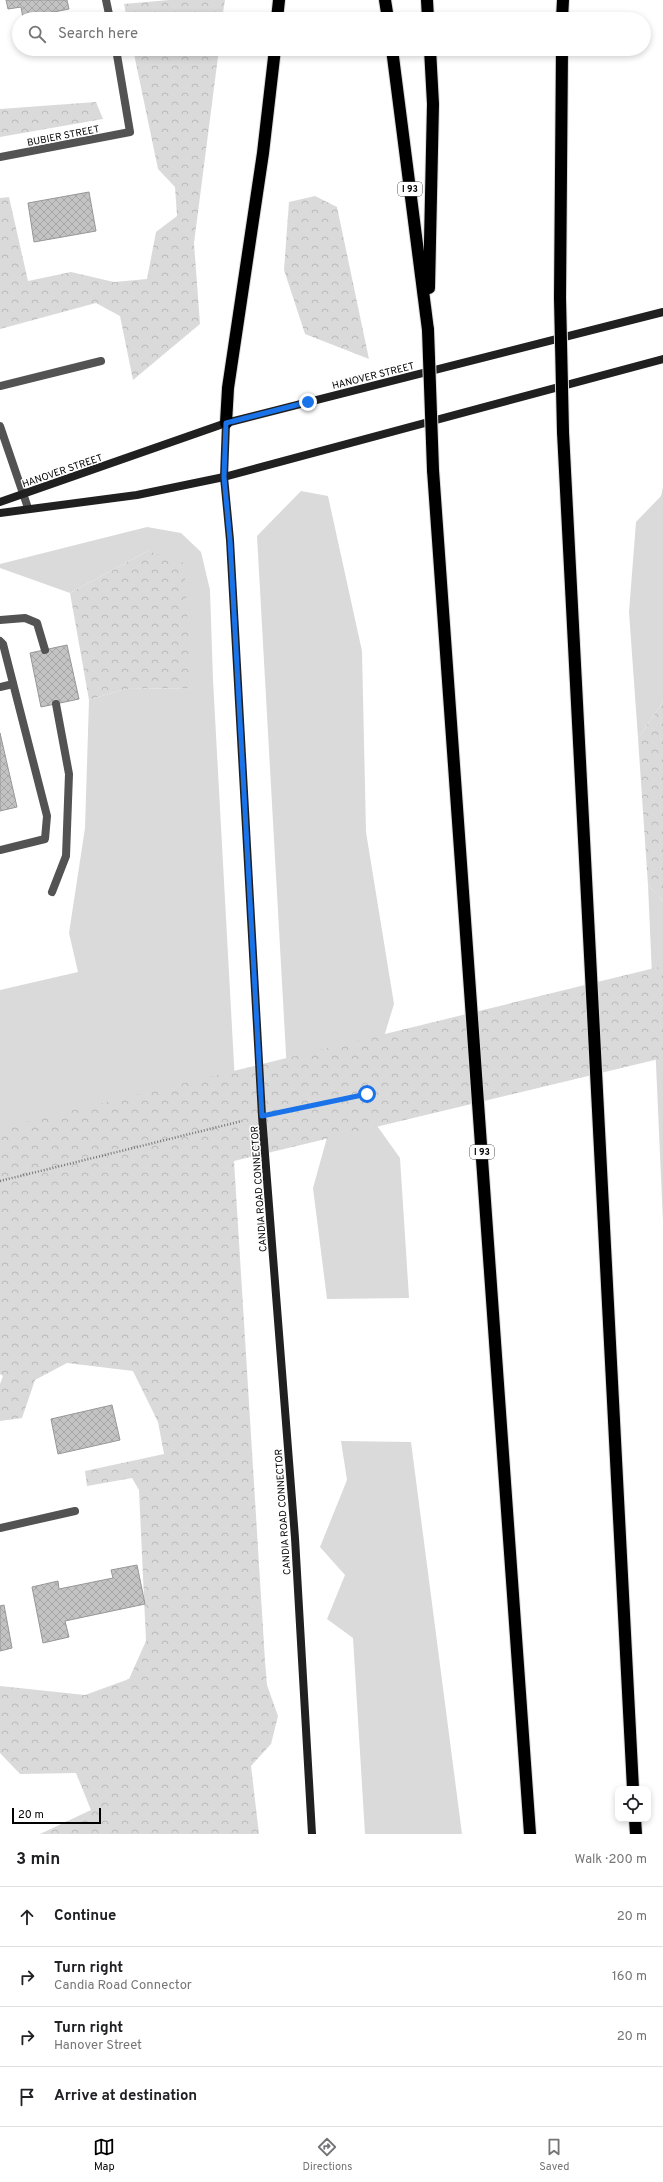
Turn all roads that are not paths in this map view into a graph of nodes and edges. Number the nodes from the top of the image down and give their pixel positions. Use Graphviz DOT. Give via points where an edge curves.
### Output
graph roads {
  1 [pos="106,0"];
  2 [pos="279,0"];
  3 [pos="385,0"];
  4 [pos="427,0"];
  5 [pos="563,0"];
  6 [pos="109,12"];
  7 [pos="278,12"];
  8 [pos="387,12"];
  9 [pos="428,12"];
  10 [pos="562,12"];
  11 [pos="117,56"];
  12 [pos="274,56"];
  13 [pos="393,56"];
  14 [pos="430,56"];
  15 [pos="562,56"];
  16 [pos="0,157"];
  17 [pos="663,312"];
  18 [pos="428,330"];
  19 [pos="663,359"];
  20 [pos="101,361"];
  21 [pos="0,386"];
  22 [pos="226,423"];
  23 [pos="0,426"];
  24 [pos="224,477"];
  25 [pos="23,494"];
  26 [pos="0,502"];
  27 [pos="28,508"];
  28 [pos="0,514"];
  29 [pos="0,620"];
  30 [pos="0,640"];
  31 [pos="45,650"];
  32 [pos="13,684"];
  33 [pos="0,687"];
  34 [pos="56,704"];
  35 [pos="0,850"];
  36 [pos="52,892"];
  37 [pos="75,1511"];
  38 [pos="0,1528"];
  39 [pos="633,1786"];
  40 [pos="635,1822"];
  41 [pos="312,1834"];
  42 [pos="530,1834"];
  43 [pos="636,1834"];
  1 -- 6 [label="street"];
  2 -- 7 [label="highway"];
  3 -- 8 [label="highway"];
  4 -- 9 [label="highway"];
  5 -- 10 [label="highway"];
  11 -- 16 [label="street, BUBIER STREET" via="130,132"];
  12 -- 22 [label="highway" via="263,153 228,388"];
  13 -- 18 [label="highway, I 93"];
  14 -- 18 [label="highway" via="433,104"];
  15 -- 39 [label="highway, bridge" via="560,298 563,432"];
  17 -- 22 [label="main road, HANOVER STREET"];
  18 -- 42 [label="highway, I 93, bridge" via="433,470"];
  19 -- 24 [label="main road"];
  20 -- 21 [label="street"];
  22 -- 24 [label="main road, CANDIA ROAD CONNECTOR"];
  22 -- 25 [label="main road, HANOVER STREET"];
  23 -- 25 [label="street"];
  24 -- 27 [label="main road" via="138,495"];
  24 -- 41 [label="main road, CANDIA ROAD CONNECTOR" via="231,548 262,1116 295,1538"];
  25 -- 26 [label="main road, HANOVER STREET"];
  25 -- 27 [label="street"];
  27 -- 28 [label="main road"];
  29 -- 31 [label="street" via="25,618 37,623"];
  30 -- 32 [label="street"];
  32 -- 33 [label="street"];
  32 -- 35 [label="street" via="47,816 45,838"];
  34 -- 36 [label="street" via="69,774 66,856"];
  37 -- 38 [label="street"];
  40 -- 43 [label="highway"];
}
